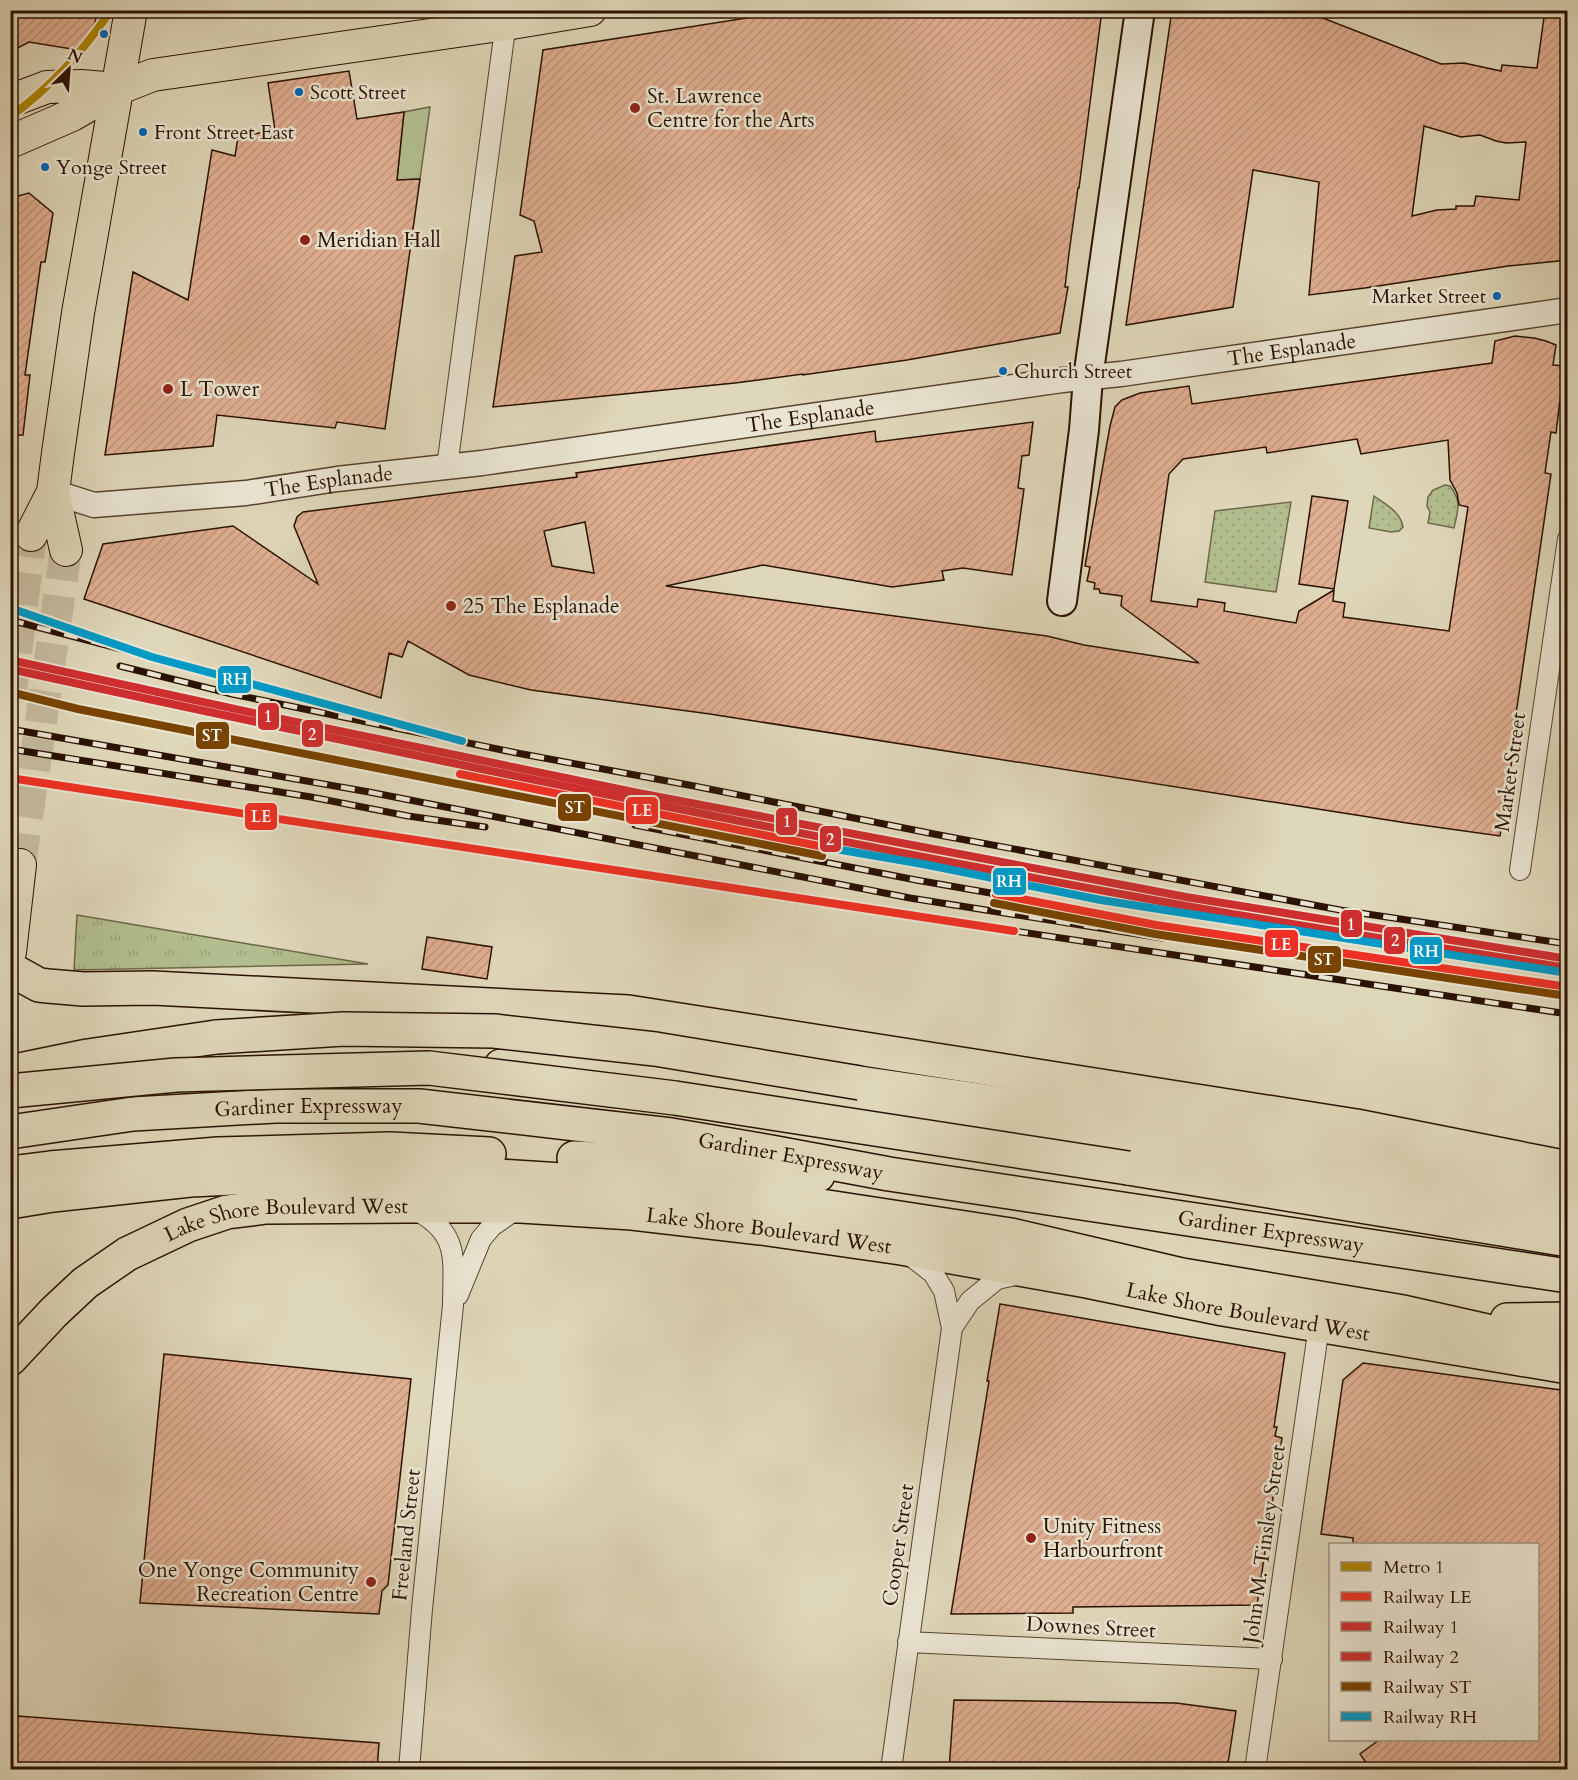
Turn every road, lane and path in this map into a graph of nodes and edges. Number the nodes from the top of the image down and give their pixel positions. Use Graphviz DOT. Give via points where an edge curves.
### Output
graph roads {
  1 [pos="131,10"];
  2 [pos="590,10"];
  3 [pos="1140,10"];
  4 [pos="507,17"];
  5 [pos="117,89"];
  6 [pos="10,101"];
  7 [pos="10,142"];
  8 [pos="1568,310"];
  9 [pos="1088,378"];
  10 [pos="447,467"];
  11 [pos="53,492"];
  12 [pos="31,535"];
  13 [pos="1568,540"];
  14 [pos="66,550"];
  15 [pos="1062,601"];
  16 [pos="20,865"];
  17 [pos="1520,870"];
  18 [pos="10,951"];
  19 [pos="10,969"];
  20 [pos="926,1058"];
  21 [pos="577,1065"];
  22 [pos="10,1072"];
  23 [pos="10,1091"];
  24 [pos="10,1107"];
  25 [pos="10,1132"];
  26 [pos="1568,1168"];
  27 [pos="10,1173"];
  28 [pos="889,1174"];
  29 [pos="1568,1194"];
  30 [pos="10,1202"];
  31 [pos="407,1206"];
  32 [pos="521,1206"];
  33 [pos="1568,1215"];
  34 [pos="1568,1240"];
  35 [pos="902,1248"];
  36 [pos="1029,1271"];
  37 [pos="1568,1276"];
  38 [pos="453,1305"];
  39 [pos="1403,1312"];
  40 [pos="1568,1319"];
  41 [pos="1319,1326"];
  42 [pos="952,1328"];
  43 [pos="1568,1345"];
  44 [pos="10,1359"];
  45 [pos="1568,1367"];
  46 [pos="908,1642"];
  47 [pos="1272,1659"];
  48 [pos="409,1770"];
  49 [pos="891,1770"];
  50 [pos="1255,1770"];
  1 -- 5 [label="main road"];
  2 -- 4 [label="main road"];
  3 -- 9 [label="main road"];
  4 -- 5 [label="main road" via="153,75"];
  4 -- 10 [label="street"];
  5 -- 6 [label="main road" via="47,87"];
  5 -- 7 [label="main road" via="72,115"];
  5 -- 11 [label="main road" via="78,313"];
  8 -- 9 [label="street, The Esplanade"];
  9 -- 10 [label="street, The Esplanade"];
  9 -- 15 [label="main road"];
  10 -- 11 [label="street, The Esplanade" via="246,493 94,505"];
  11 -- 12 [label="main road"];
  11 -- 14 [label="main road"];
  13 -- 17 [label="street, Market Street"];
  16 -- 18 [label="main road"];
  19 -- 20 [label="highway" via="48,987 628,1012"];
  20 -- 21 [label="highway" via="777,1055"];
  20 -- 26 [label="highway" via="1356,1126"];
  21 -- 24 [label="highway" via="425,1067"];
  21 -- 33 [label="highway"];
  22 -- 29 [label="highway, bridge" via="216,1037 343,1029 494,1031 655,1049 1403,1162"];
  23 -- 34 [label="highway, Gardiner Expressway, bridge" via="176,1075 429,1068 675,1098"];
  25 -- 28 [label="highway, Gardiner Expressway" via="133,1114 274,1106 419,1106 670,1135"];
  27 -- 28 [label="highway" via="218,1155 390,1149 652,1162 769,1176"];
  28 -- 37 [label="highway, Gardiner Expressway"];
  30 -- 39 [label="highway" via="190,1180 317,1174 484,1175 625,1184 821,1206 1011,1235 1182,1275"];
  31 -- 32 [label="highway, Lake Shore Boulevard West"];
  31 -- 38 [label="street, Freeland Street" via="427,1216 445,1233 453,1257"];
  31 -- 44 [label="highway, Lake Shore Boulevard West" via="266,1207 227,1212 188,1225 127,1254 86,1283"];
  32 -- 35 [label="highway, Lake Shore Boulevard West" via="632,1213"];
  32 -- 38 [label="street, Freeland Street" via="492,1226 481,1239"];
  35 -- 36 [label="highway, Lake Shore Boulevard West"];
  35 -- 42 [label="street, Cooper Street" via="933,1273 944,1291"];
  36 -- 41 [label="highway, Lake Shore Boulevard West"];
  36 -- 42 [label="street, Cooper Street" via="997,1279 970,1301"];
  38 -- 48 [label="street, Freeland Street"];
  39 -- 40 [label="highway" via="1506,1320"];
  39 -- 43 [label="highway"];
  41 -- 45 [label="highway, Lake Shore Boulevard West"];
  41 -- 47 [label="street, John M. Tinsley Street"];
  42 -- 46 [label="street, Cooper Street"];
  46 -- 47 [label="street, Downes Street"];
  46 -- 49 [label="street, Cooper Street"];
  47 -- 50 [label="street, John M. Tinsley Street"];
}
